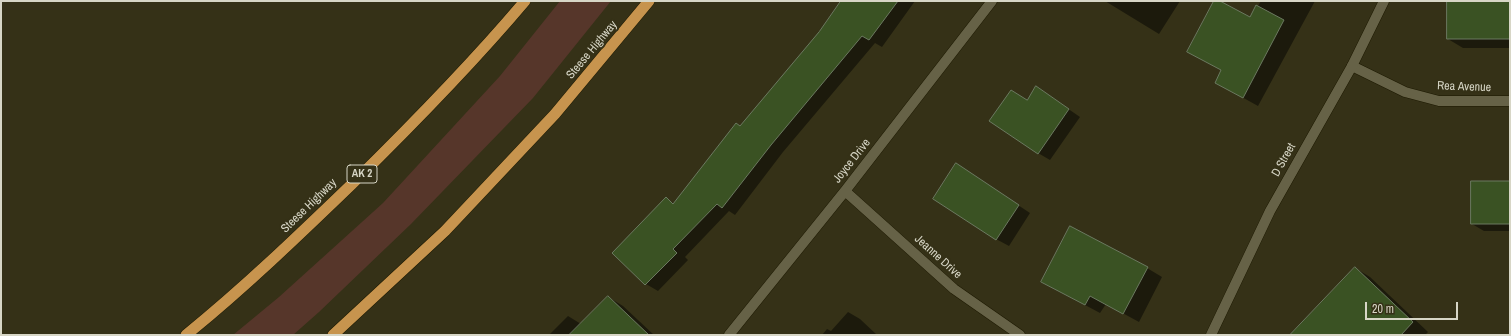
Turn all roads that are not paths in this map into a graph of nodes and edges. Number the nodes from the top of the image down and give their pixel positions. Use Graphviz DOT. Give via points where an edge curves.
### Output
graph roads {
  1 [pos="525,1"];
  2 [pos="649,1"];
  3 [pos="992,1"];
  4 [pos="1384,1"];
  5 [pos="1352,66"];
  6 [pos="1510,101"];
  7 [pos="845,191"];
  8 [pos="186,335"];
  9 [pos="333,335"];
  10 [pos="729,335"];
  11 [pos="1020,335"];
  12 [pos="1211,335"];
  1 -- 8 [label="highway, Steese Highway / AK 2" via="497,34 373,163 220,308"];
  2 -- 9 [label="highway, Steese Highway" via="555,114 445,231"];
  3 -- 7 [label="street, Joyce Drive"];
  4 -- 5 [label="street, D Street"];
  5 -- 6 [label="street, Rea Avenue" via="1405,92 1439,101"];
  5 -- 12 [label="street, D Street" via="1270,211"];
  7 -- 10 [label="street, Joyce Drive"];
  7 -- 11 [label="street, Jeanne Drive" via="954,289"];
}
